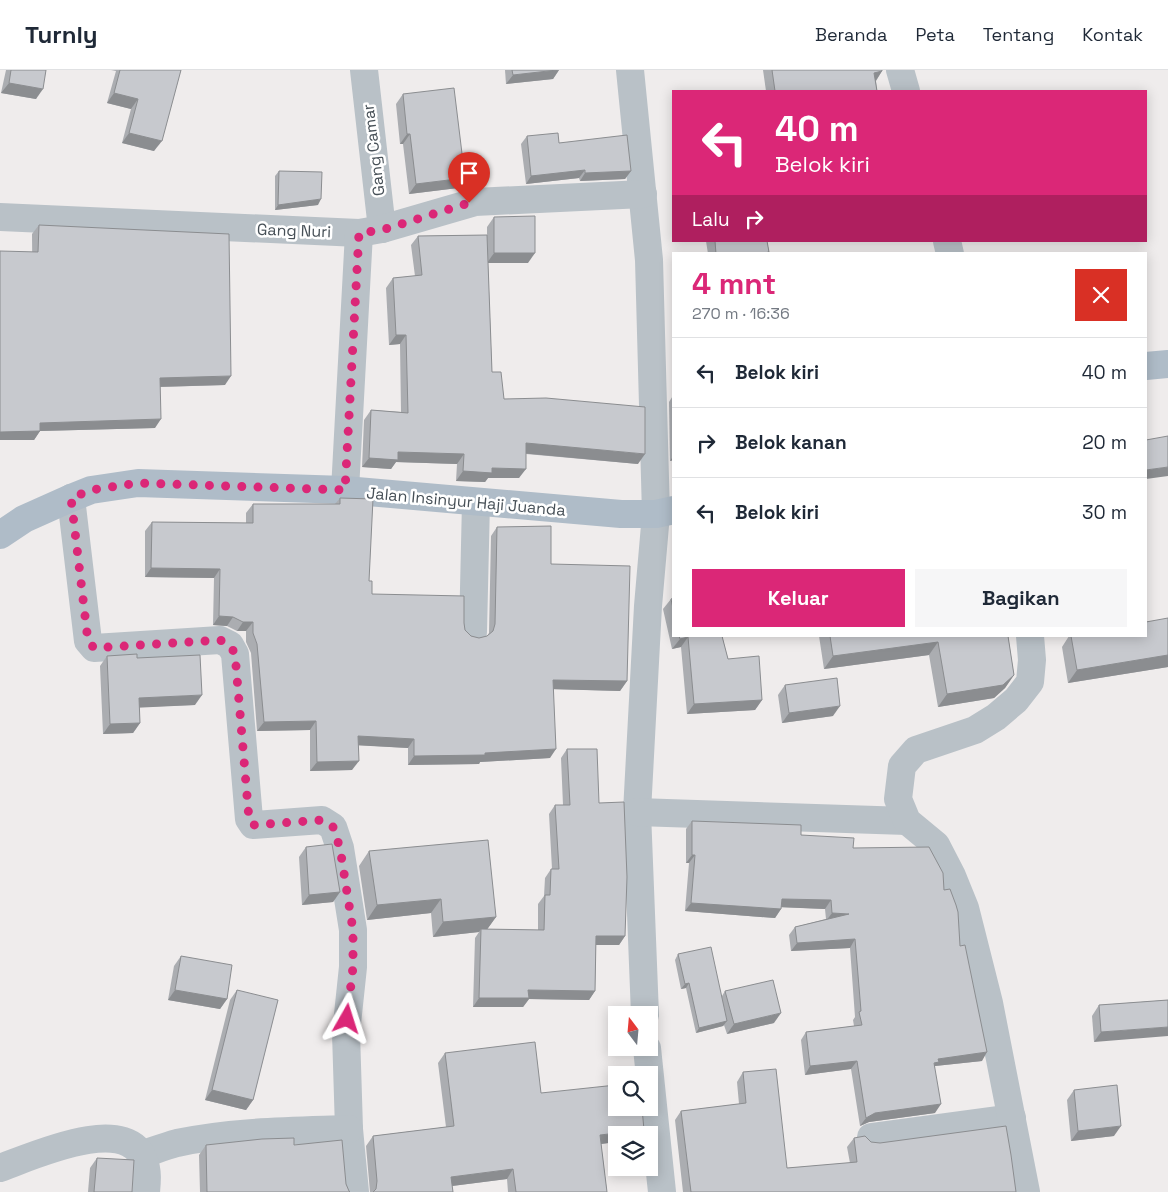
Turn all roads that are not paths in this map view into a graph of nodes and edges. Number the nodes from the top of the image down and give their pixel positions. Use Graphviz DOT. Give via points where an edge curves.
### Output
graph roads {
  1 [pos="364,70"];
  2 [pos="630,70"];
  3 [pos="900,70"];
  4 [pos="906,90"];
  5 [pos="643,194"];
  6 [pos="0,216"];
  7 [pos="371,231"];
  8 [pos="1168,364"];
  9 [pos="1147,366"];
  10 [pos="345,490"];
  11 [pos="71,498"];
  12 [pos="476,502"];
  13 [pos="665,512"];
  14 [pos="0,535"];
  15 [pos="473,632"];
  16 [pos="1030,637"];
  17 [pos="638,812"];
  18 [pos="907,822"];
  19 [pos="645,1006"];
  20 [pos="648,1056"];
  21 [pos="1012,1118"];
  22 [pos="349,1129"];
  23 [pos="871,1137"];
  24 [pos="141,1155"];
  25 [pos="0,1168"];
  26 [pos="146,1192"];
  27 [pos="355,1192"];
  28 [pos="662,1192"];
  29 [pos="1026,1192"];
  1 -- 7 [label="street, Gang Camar"];
  2 -- 5 [label="street"];
  3 -- 4 [label="street"];
  5 -- 7 [label="street, Gang Nuri" via="475,202"];
  5 -- 13 [label="street"];
  6 -- 7 [label="street, Gang Nuri"];
  7 -- 10 [label="street, Gang Camar"];
  8 -- 9 [label="main road"];
  10 -- 11 [label="main road, Jalan Insinyur Haji Juanda" via="138,483 91,490"];
  10 -- 12 [label="main road, Jalan Insinyur Haji Juanda"];
  11 -- 14 [label="main road, Jalan Insinyur Haji Juanda" via="24,519"];
  11 -- 22 [label="street" via="88,641 94,648 220,640 230,645 235,654 249,819 253,825 322,820 333,827 340,848 353,930 353,967 346,1033"];
  12 -- 13 [label="main road, Jalan Insinyur Haji Juanda" via="621,514"];
  12 -- 15 [label="street"];
  13 -- 17 [label="street" via="648,606"];
  16 -- 18 [label="street" via="1030,682 1016,700 975,730 916,750 902,766 898,799"];
  17 -- 18 [label="street"];
  17 -- 19 [label="street"];
  18 -- 21 [label="street" via="936,845 965,908 989,1003"];
  20 -- 28 [label="street"];
  21 -- 23 [label="street"];
  21 -- 29 [label="street"];
  22 -- 24 [label="street" via="225,1136 177,1144"];
  22 -- 27 [label="street"];
  24 -- 25 [label="street" via="122,1140 96,1138 61,1146"];
  24 -- 26 [label="street"];
}
